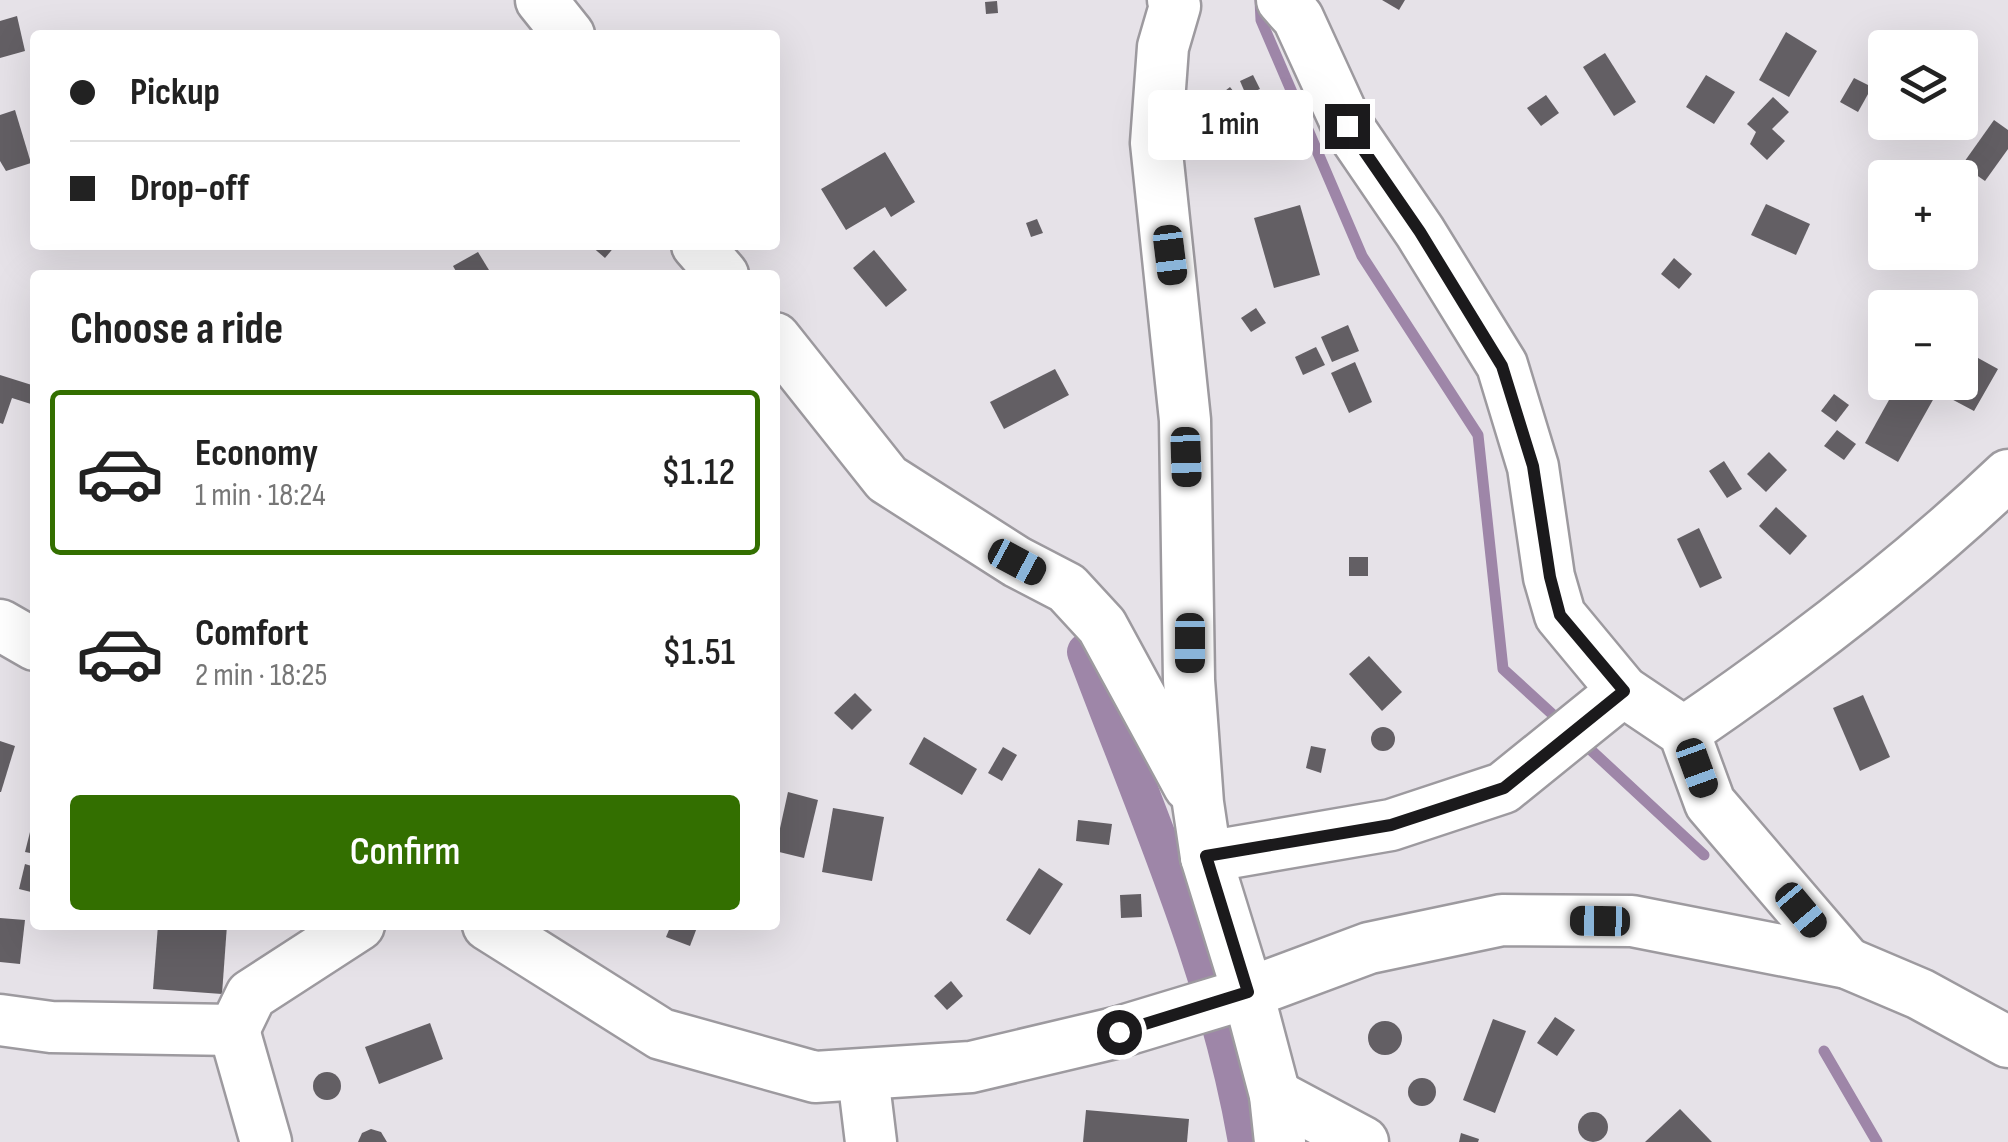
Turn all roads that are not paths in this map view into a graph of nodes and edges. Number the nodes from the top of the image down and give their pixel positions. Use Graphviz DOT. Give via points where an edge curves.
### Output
graph roads {
  1 [pos="1282,0"];
  2 [pos="1188,2"];
  3 [pos="701,250"];
  4 [pos="719,270"];
  5 [pos="780,344"];
  6 [pos="2008,475"];
  7 [pos="0,624"];
  8 [pos="30,642"];
  9 [pos="1624,691"];
  10 [pos="1684,732"];
  11 [pos="1198,803"];
  12 [pos="1206,856"];
  13 [pos="351,930"];
  14 [pos="496,930"];
  15 [pos="1847,963"];
  16 [pos="1248,992"];
  17 [pos="0,1020"];
  18 [pos="234,1030"];
  19 [pos="2008,1042"];
  20 [pos="862,1076"];
  21 [pos="1278,1119"];
  22 [pos="266,1142"];
  23 [pos="870,1142"];
  24 [pos="1363,1142"];
  1 -- 9 [label="street" via="1298,18 1347,126 1502,366 1533,466 1560,615"];
  2 -- 11 [label="street" via="1163,47 1156,143 1185,420"];
  3 -- 4 [label="street"];
  5 -- 11 [label="street" via="887,479 1067,588 1102,626"];
  6 -- 10 [label="street" via="1833,625"];
  7 -- 8 [label="street"];
  9 -- 10 [label="street"];
  9 -- 12 [label="street" via="1504,788 1391,825"];
  10 -- 15 [label="street" via="1710,803"];
  11 -- 12 [label="street"];
  12 -- 16 [label="street"];
  13 -- 18 [label="street" via="251,995"];
  14 -- 20 [label="street" via="661,1034 816,1077"];
  15 -- 16 [label="street" via="1632,922 1502,920 1370,948"];
  15 -- 19 [label="street"];
  16 -- 20 [label="street" via="971,1067"];
  16 -- 21 [label="street"];
  17 -- 18 [label="street"];
  18 -- 22 [label="street"];
  20 -- 23 [label="street"];
  21 -- 24 [label="street"];
}
